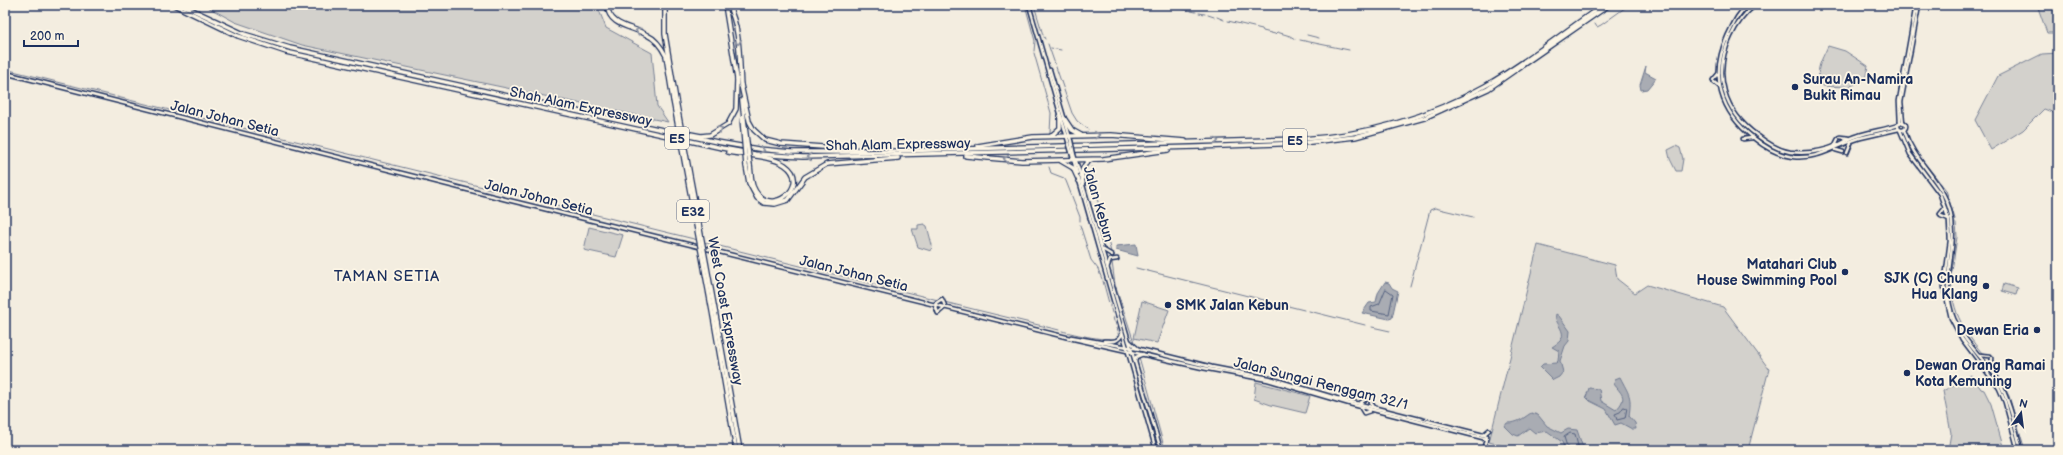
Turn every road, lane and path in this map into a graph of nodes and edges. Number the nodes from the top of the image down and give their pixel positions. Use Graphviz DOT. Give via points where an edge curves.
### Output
graph roads {
  1 [pos="174,5"];
  2 [pos="182,5"];
  3 [pos="607,5"];
  4 [pos="665,5"];
  5 [pos="726,5"];
  6 [pos="1029,5"];
  7 [pos="1603,5"];
  8 [pos="1609,5"];
  9 [pos="1748,5"];
  10 [pos="1755,5"];
  11 [pos="1917,5"];
  12 [pos="5,73"];
  13 [pos="1719,73"];
  14 [pos="737,79"];
  15 [pos="741,85"];
  16 [pos="1720,87"];
  17 [pos="675,100"];
  18 [pos="1730,109"];
  19 [pos="601,117"];
  20 [pos="1062,117"];
  21 [pos="743,118"];
  22 [pos="1901,127"];
  23 [pos="1743,130"];
  24 [pos="1748,130"];
  25 [pos="1748,134"];
  26 [pos="667,136"];
  27 [pos="1084,136"];
  28 [pos="1047,137"];
  29 [pos="1068,139"];
  30 [pos="1754,139"];
  31 [pos="1852,139"];
  32 [pos="1743,140"];
  33 [pos="1203,142"];
  34 [pos="1197,148"];
  35 [pos="1834,148"];
  36 [pos="953,149"];
  37 [pos="903,151"];
  38 [pos="936,155"];
  39 [pos="1074,157"];
  40 [pos="1096,159"];
  41 [pos="1058,160"];
  42 [pos="748,165"];
  43 [pos="1081,182"];
  44 [pos="1945,208"];
  45 [pos="1949,220"];
  46 [pos="1101,247"];
  47 [pos="1112,255"];
  48 [pos="1117,259"];
  49 [pos="1107,270"];
  50 [pos="933,303"];
  51 [pos="946,306"];
  52 [pos="715,322"];
  53 [pos="1122,334"];
  54 [pos="1070,337"];
  55 [pos="1127,339"];
  56 [pos="1094,340"];
  57 [pos="1130,347"];
  58 [pos="1126,348"];
  59 [pos="1139,349"];
  60 [pos="1131,351"];
  61 [pos="1144,354"];
  62 [pos="1979,355"];
  63 [pos="1135,364"];
  64 [pos="1222,370"];
  65 [pos="1991,371"];
  66 [pos="1358,405"];
  67 [pos="1375,408"];
  68 [pos="1390,414"];
  69 [pos="1434,424"];
  70 [pos="1489,430"];
  71 [pos="1461,431"];
  72 [pos="1482,435"];
  73 [pos="1487,437"];
  74 [pos="1156,449"];
  75 [pos="736,450"];
  76 [pos="740,450"];
  77 [pos="1161,450"];
  78 [pos="1496,450"];
  79 [pos="2018,450"];
  80 [pos="2021,450"];
  1 -- 26 [label="highway, Shah Alam Expressway / E5" via="238,36 286,52"];
  2 -- 19 [label="highway, Shah Alam Expressway / E5" via="244,34 290,48"];
  17 -- 3 [label="highway, West Coast Expressway / E32, one-way" via="666,56 661,47 648,35 615,22"];
  4 -- 17 [label="highway, West Coast Expressway / E32" via="665,34"];
  5 -- 14 [label="highway"];
  5 -- 15 [label="highway, one-way" via="732,14 737,37"];
  6 -- 20 [label="main road, Jalan Kebun"];
  33 -- 7 [label="highway, Shah Alam Expressway / E5, one-way" via="1331,137 1375,129 1422,116 1486,86"];
  8 -- 34 [label="highway, Shah Alam Expressway / E5" via="1488,89 1417,121 1337,140"];
  9 -- 13 [label="main road" via="1736,18 1725,41"];
  10 -- 18 [label="main road" via="1739,21 1724,51 1721,68 1722,89"];
  11 -- 22 [label="main road" via="1899,101"];
  12 -- 50 [label="main road, Jalan Johan Setia" via="581,218"];
  13 -- 16 [label="main road"];
  13 -- 16 [label="main road" via="1713,81"];
  19 -- 14 [label="highway, one-way" via="702,136 710,135 724,128 734,116 737,104"];
  14 -- 21 [label="highway"];
  15 -- 21 [label="highway"];
  15 -- 37 [label="highway" via="749,121 765,140 781,144 830,148"];
  16 -- 18 [label="main road"];
  17 -- 52 [label="highway, West Coast Expressway / E32, bridge"];
  18 -- 23 [label="main road"];
  18 -- 24 [label="main road"];
  19 -- 37 [label="highway, Shah Alam Expressway / E5, one-way" via="758,149 791,152"];
  20 -- 27 [label="highway" via="1072,130"];
  20 -- 28 [label="highway" via="1060,128 1054,135"];
  20 -- 29 [label="main road, Jalan Kebun"];
  21 -- 42 [label="highway, bridge"];
  22 -- 31 [label="main road"];
  22 -- 44 [label="main road" via="1910,154 1937,190"];
  22 -- 62 [label="main road" via="1915,156 1942,190 1950,211 1953,237 1948,298 1958,327"];
  23 -- 25 [label="main road"];
  23 -- 32 [label="main road"];
  24 -- 25 [label="main road"];
  24 -- 35 [label="main road" via="1774,146 1790,152"];
  25 -- 30 [label="main road"];
  25 -- 32 [label="main road"];
  38 -- 26 [label="highway, Shah Alam Expressway / E5, one-way" via="777,157"];
  26 -- 42 [label="highway" via="782,163 789,168 793,176 791,192 780,200 771,201 762,197 753,185"];
  27 -- 29 [label="highway"];
  27 -- 33 [label="highway, one-way" via="1124,135"];
  28 -- 29 [label="highway"];
  28 -- 36 [label="highway"];
  29 -- 39 [label="main road, Jalan Kebun, bridge"];
  30 -- 32 [label="main road" via="1749,137"];
  30 -- 35 [label="main road" via="1770,149 1789,156 1809,156"];
  31 -- 35 [label="main road"];
  31 -- 35 [label="main road" via="1839,138"];
  31 -- 35 [label="main road" via="1845,153"];
  33 -- 36 [label="highway, Shah Alam Expressway / E5"];
  34 -- 38 [label="highway, Shah Alam Expressway / E5"];
  34 -- 40 [label="highway"];
  36 -- 37 [label="highway, Shah Alam Expressway / E5"];
  41 -- 38 [label="highway, one-way" via="1022,161"];
  38 -- 42 [label="highway" via="827,164 807,174 788,200 774,204 764,203 757,198 749,183"];
  39 -- 40 [label="highway"];
  39 -- 41 [label="highway"];
  39 -- 43 [label="main road, Jalan Kebun"];
  40 -- 43 [label="highway" via="1083,166"];
  41 -- 43 [label="highway" via="1073,168"];
  43 -- 46 [label="main road, Jalan Kebun"];
  43 -- 53 [label="main road, Jalan Kebun"];
  44 -- 45 [label="main road"];
  44 -- 45 [label="main road" via="1941,215"];
  45 -- 79 [label="main road" via="1950,241 1944,276 1948,310 1962,339 1999,388"];
  46 -- 47 [label="main road"];
  46 -- 49 [label="main road, Jalan Kebun"];
  48 -- 49 [label="main road" via="1110,260"];
  49 -- 55 [label="main road, Jalan Kebun"];
  50 -- 51 [label="main road, Jalan Johan Setia"];
  50 -- 51 [label="main road" via="942,299"];
  50 -- 51 [label="main road" via="938,313"];
  51 -- 54 [label="main road, Jalan Johan Setia"];
  52 -- 75 [label="highway, West Coast Expressway / E32"];
  52 -- 76 [label="highway, West Coast Expressway / E32"];
  53 -- 56 [label="main road" via="1114,341"];
  53 -- 58 [label="main road, Jalan Kebun"];
  54 -- 56 [label="main road, Jalan Johan Setia"];
  54 -- 58 [label="main road, Jalan Johan Setia"];
  55 -- 57 [label="main road, Jalan Kebun"];
  55 -- 59 [label="main road"];
  56 -- 58 [label="main road, Jalan Johan Setia"];
  57 -- 58 [label="main road, Jalan Sungai Renggam 32/1"];
  57 -- 59 [label="main road, Jalan Sungai Renggam 32/1"];
  57 -- 60 [label="main road, Jalan Kebun"];
  58 -- 60 [label="main road, Jalan Johan Setia"];
  58 -- 74 [label="main road, Jalan Kebun"];
  59 -- 64 [label="main road, Jalan Sungai Renggam 32/1"];
  60 -- 61 [label="main road, Jalan Sungai Renggam 32/1"];
  60 -- 63 [label="main road, Jalan Kebun"];
  61 -- 63 [label="main road" via="1136,357"];
  61 -- 64 [label="main road, Jalan Sungai Renggam 32/1"];
  62 -- 65 [label="main road"];
  62 -- 65 [label="main road" via="1991,357"];
  63 -- 77 [label="main road, Jalan Kebun"];
  64 -- 66 [label="main road, Jalan Sungai Renggam 32/1" via="1285,381"];
  65 -- 80 [label="main road" via="2008,401"];
  66 -- 67 [label="main road, Jalan Sungai Renggam 32/1"];
  66 -- 67 [label="main road" via="1369,398"];
  66 -- 68 [label="main road, Jalan Sungai Renggam 32/1"];
  66 -- 68 [label="main road" via="1364,413 1370,410"];
  67 -- 69 [label="main road, Jalan Sungai Renggam 32/1"];
  68 -- 69 [label="main road, Jalan Sungai Renggam 32/1"];
  69 -- 71 [label="main road, Jalan Sungai Renggam 32/1"];
  70 -- 72 [label="main road"];
  71 -- 72 [label="main road, Jalan Sungai Renggam 32/1"];
  71 -- 73 [label="main road, Jalan Sungai Renggam 32/1"];
  72 -- 73 [label="main road, Jalan Sungai Renggam 32/1"];
  73 -- 78 [label="main road" via="1484,447"];
}
